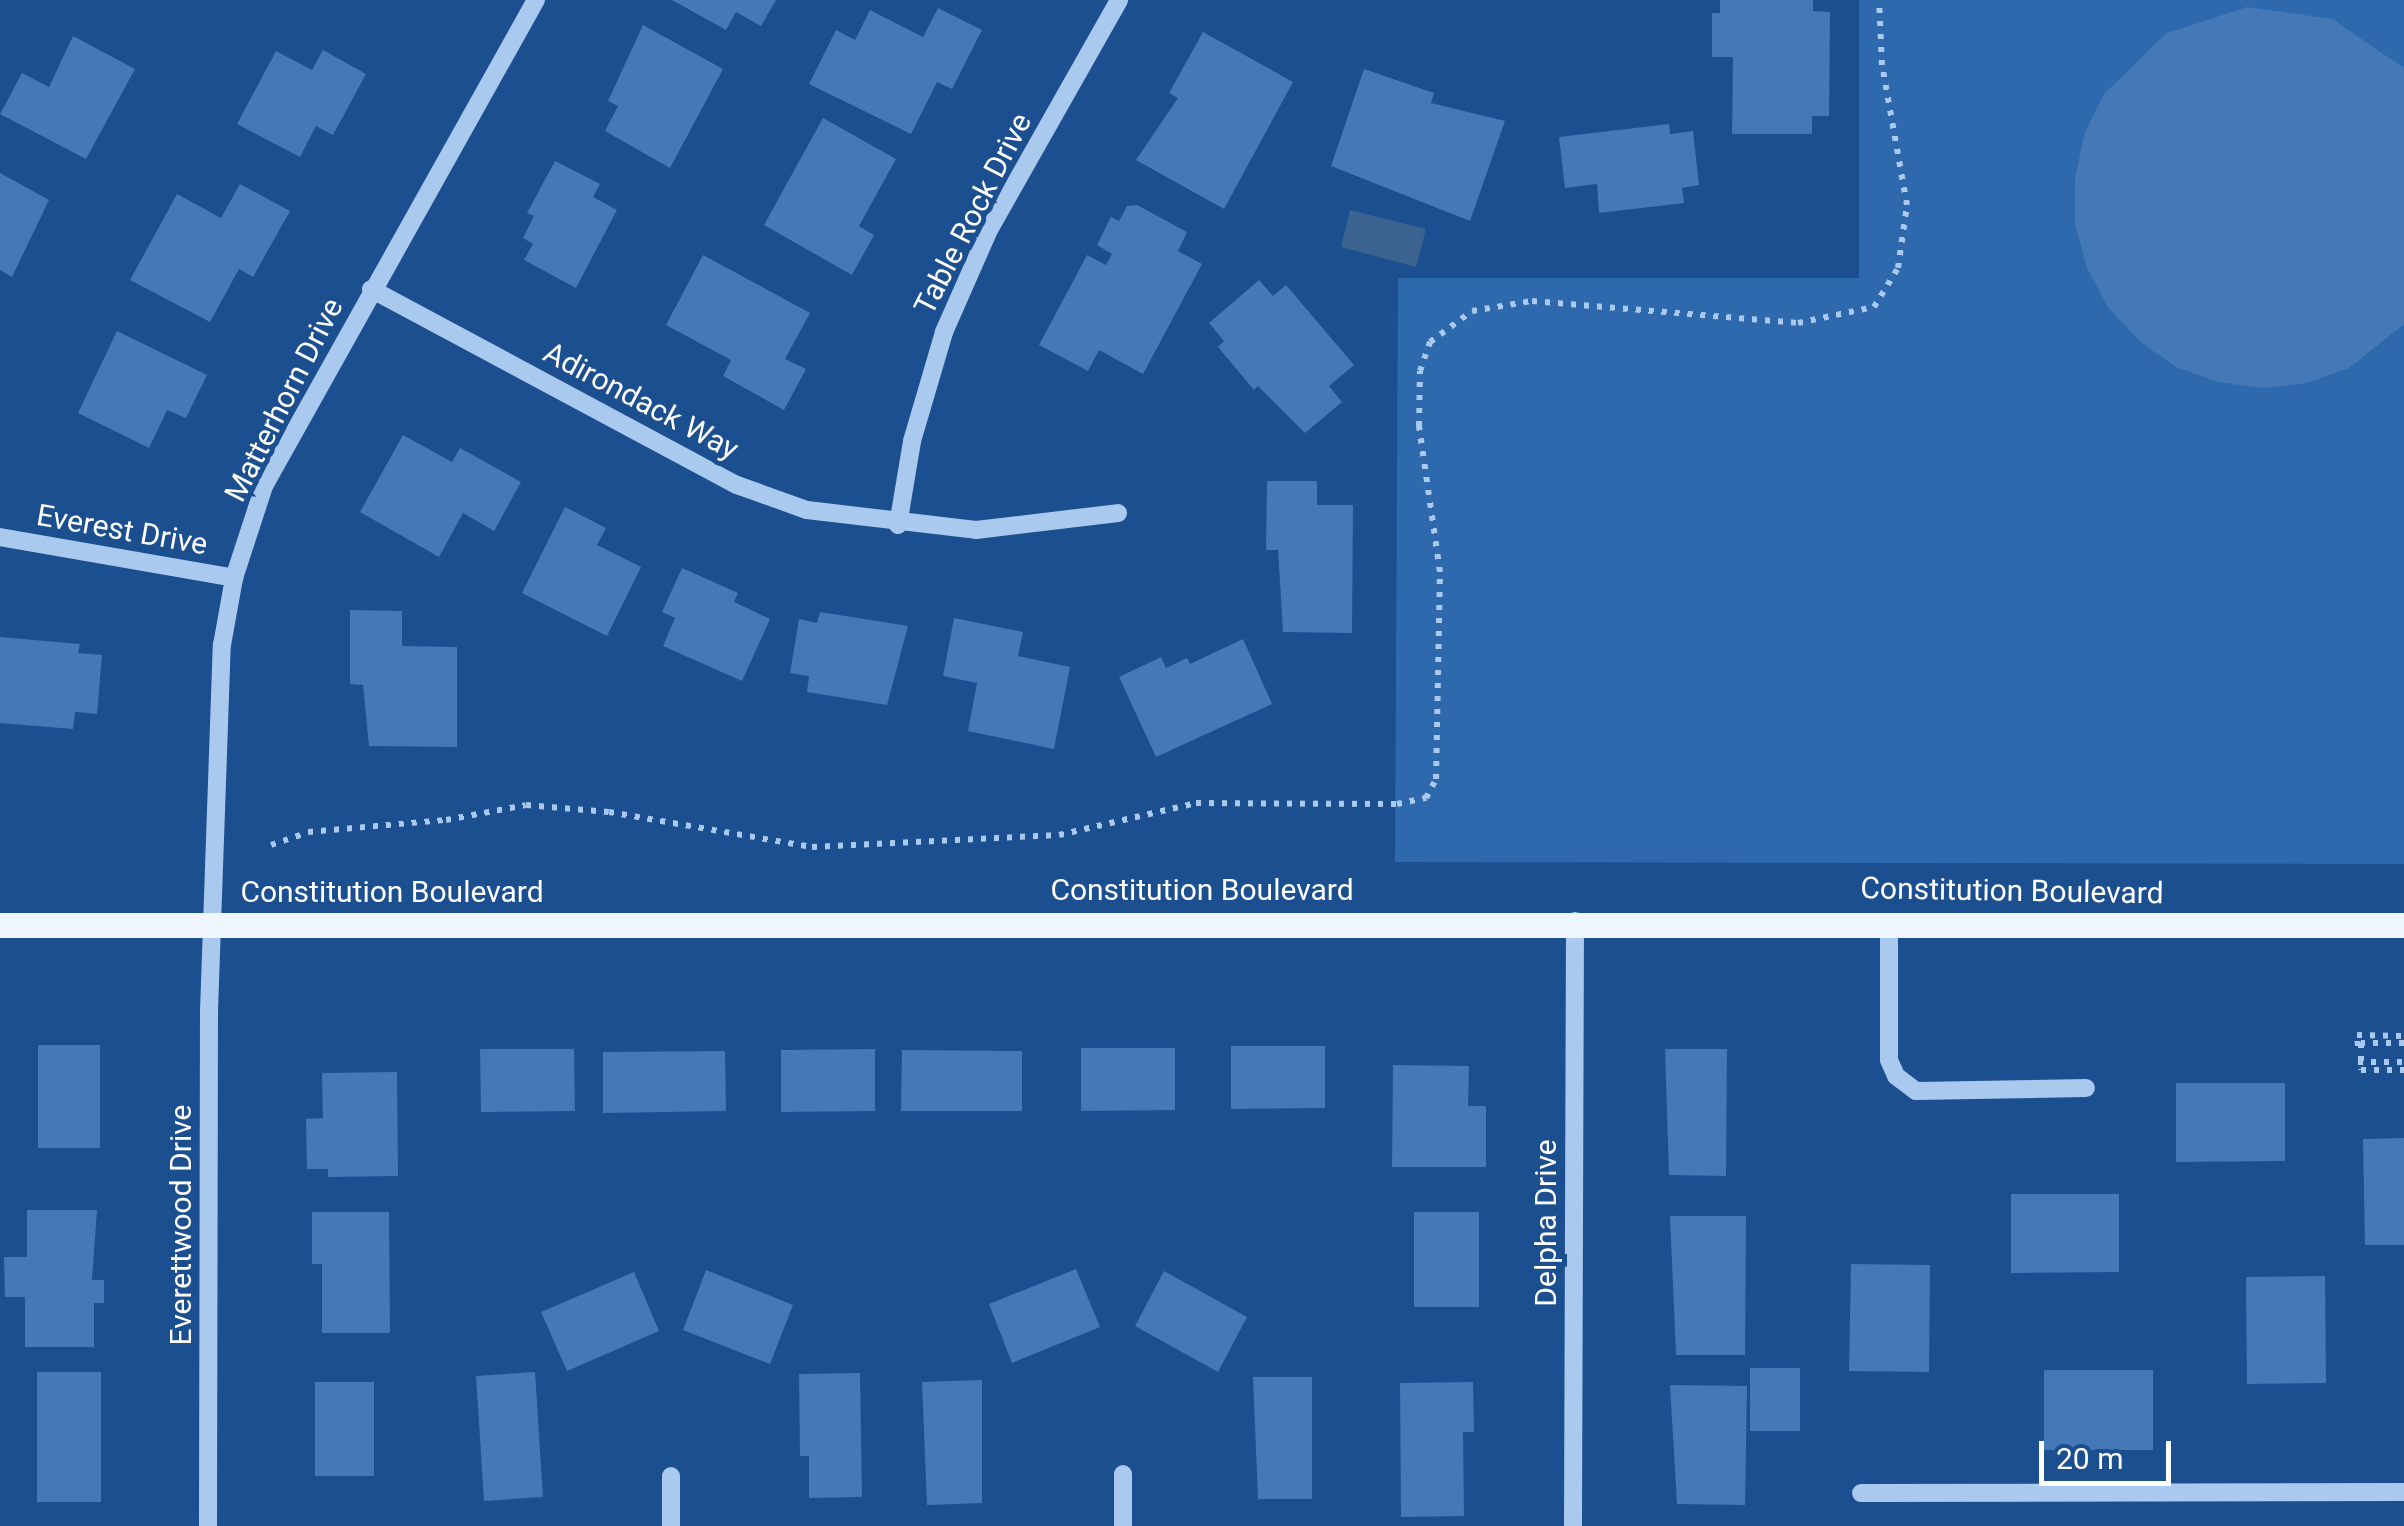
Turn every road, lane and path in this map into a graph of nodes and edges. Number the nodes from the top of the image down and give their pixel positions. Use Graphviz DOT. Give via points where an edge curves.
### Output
graph roads {
  1 [pos="536,0"];
  2 [pos="1119,0"];
  3 [pos="1879,0"];
  4 [pos="372,288"];
  5 [pos="1118,513"];
  6 [pos="898,524"];
  7 [pos="0,537"];
  8 [pos="234,578"];
  9 [pos="271,845"];
  10 [pos="1575,921"];
  11 [pos="1889,922"];
  12 [pos="0,925"];
  13 [pos="212,925"];
  14 [pos="2404,926"];
  15 [pos="2404,1036"];
  16 [pos="2404,1044"];
  17 [pos="2404,1066"];
  18 [pos="2086,1088"];
  19 [pos="1123,1474"];
  20 [pos="671,1476"];
  21 [pos="2404,1492"];
  22 [pos="1861,1494"];
  23 [pos="208,1526"];
  24 [pos="671,1526"];
  25 [pos="1123,1526"];
  26 [pos="1573,1526"];
  1 -- 4 [label="street, Matterhorn Drive"];
  2 -- 6 [label="street, Table Rock Drive" via="990,230 944,332 912,441"];
  3 -- 9 [label="path" via="1882,65 1907,205 1898,268 1874,307 1798,323 1532,301 1472,311 1430,342 1420,371 1419,426 1440,572 1436,779 1426,798 1397,804 1196,803 1060,836 812,847 609,812 526,806 308,832"];
  4 -- 6 [label="street, Adirondack Way" via="737,484 806,510"];
  4 -- 8 [label="street, Matterhorn Drive" via="264,486"];
  5 -- 6 [label="street, Adirondack Way" via="1005,530"];
  7 -- 8 [label="street, Everest Drive"];
  8 -- 13 [label="street, Matterhorn Drive" via="222,645"];
  10 -- 11 [label="main road, Constitution Boulevard"];
  10 -- 13 [label="main road, Constitution Boulevard"];
  10 -- 26 [label="street, Delpha Drive"];
  11 -- 14 [label="main road, Constitution Boulevard"];
  11 -- 18 [label="street" via="1889,1060 1896,1076 1916,1092"];
  12 -- 13 [label="main road, Constitution Boulevard"];
  13 -- 23 [label="street, Everettwood Drive"];
  15 -- 17 [label="path, bridge" via="2358,1035 2358,1062"];
  16 -- 17 [label="path" via="2361,1043 2361,1070"];
  19 -- 25 [label="street"];
  20 -- 24 [label="street"];
  21 -- 22 [label="street"];
}
